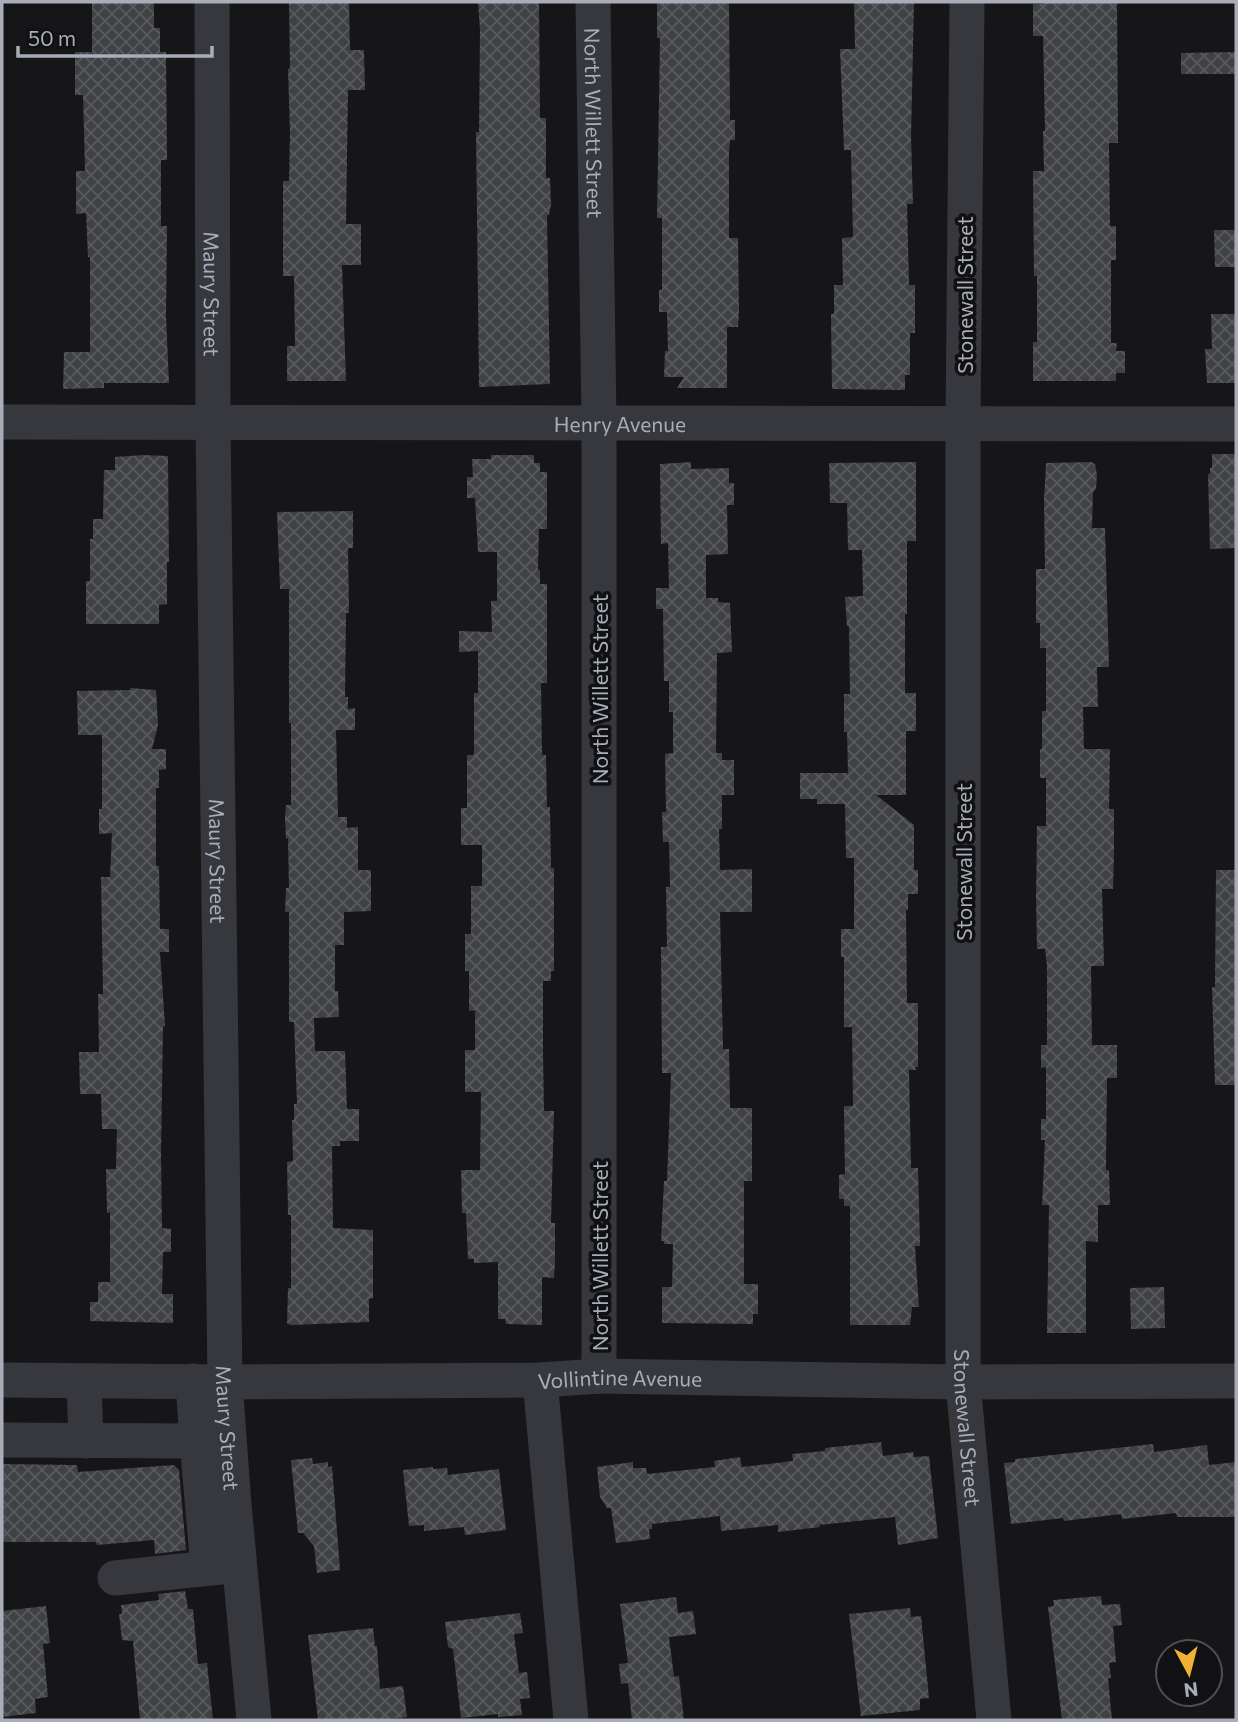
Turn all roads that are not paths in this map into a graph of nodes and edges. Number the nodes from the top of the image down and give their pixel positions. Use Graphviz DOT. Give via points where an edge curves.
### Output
graph roads {
  1 [pos="212,2"];
  2 [pos="593,2"];
  3 [pos="967,2"];
  4 [pos="2,422"];
  5 [pos="213,422"];
  6 [pos="598,423"];
  7 [pos="963,424"];
  8 [pos="1236,424"];
  9 [pos="599,1376"];
  10 [pos="2,1380"];
  11 [pos="540,1380"];
  12 [pos="84,1381"];
  13 [pos="1236,1381"];
  14 [pos="209,1382"];
  15 [pos="963,1382"];
  16 [pos="2,1440"];
  17 [pos="86,1441"];
  18 [pos="197,1441"];
  19 [pos="218,1506"];
  20 [pos="224,1566"];
  21 [pos="115,1578"];
  22 [pos="254,1720"];
  23 [pos="571,1720"];
  24 [pos="994,1720"];
  1 -- 5 [label="street, Maury Street"];
  2 -- 6 [label="street, North Willett Street"];
  3 -- 7 [label="street, Stonewall Street"];
  4 -- 5 [label="street, Henry Avenue"];
  5 -- 6 [label="street, Henry Avenue"];
  5 -- 14 [label="street, Maury Street"];
  6 -- 7 [label="street, Henry Avenue"];
  6 -- 9 [label="street, North Willett Street"];
  7 -- 8 [label="street, Henry Avenue"];
  7 -- 15 [label="street, Stonewall Street"];
  9 -- 11 [label="street, Vollintine Avenue"];
  9 -- 15 [label="street, Vollintine Avenue"];
  10 -- 12 [label="street, Vollintine Avenue"];
  11 -- 14 [label="street, Vollintine Avenue"];
  11 -- 23 [label="street"];
  12 -- 14 [label="street, Vollintine Avenue"];
  12 -- 17 [label="street"];
  13 -- 15 [label="street, Vollintine Avenue"];
  14 -- 18 [label="street"];
  14 -- 19 [label="street, Maury Street"];
  15 -- 24 [label="street, Stonewall Street"];
  16 -- 17 [label="street"];
  17 -- 18 [label="street"];
  18 -- 19 [label="street"];
  19 -- 20 [label="street, Maury Street"];
  20 -- 21 [label="street"];
  20 -- 22 [label="street, Maury Street"];
}
